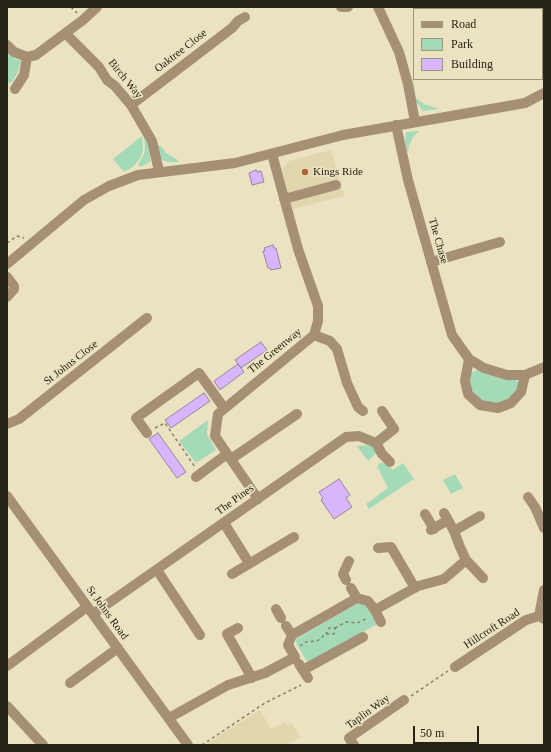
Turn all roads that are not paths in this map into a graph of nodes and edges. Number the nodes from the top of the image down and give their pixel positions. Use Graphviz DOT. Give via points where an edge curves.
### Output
graph roads {
  1 [pos="97,7"];
  2 [pos="341,7"];
  3 [pos="348,7"];
  4 [pos="378,7"];
  5 [pos="245,17"];
  6 [pos="66,34"];
  7 [pos="7,45"];
  8 [pos="27,57"];
  9 [pos="15,89"];
  10 [pos="544,92"];
  11 [pos="131,105"];
  12 [pos="415,122"];
  13 [pos="396,125"];
  14 [pos="272,154"];
  15 [pos="159,171"];
  16 [pos="336,185"];
  17 [pos="284,199"];
  18 [pos="500,242"];
  19 [pos="431,262"];
  20 [pos="7,264"];
  21 [pos="7,277"];
  22 [pos="7,297"];
  23 [pos="147,318"];
  24 [pos="314,336"];
  25 [pos="469,358"];
  26 [pos="544,368"];
  27 [pos="525,375"];
  28 [pos="224,408"];
  29 [pos="363,411"];
  30 [pos="382,411"];
  31 [pos="297,414"];
  32 [pos="7,424"];
  33 [pos="146,433"];
  34 [pos="376,443"];
  35 [pos="229,457"];
  36 [pos="390,462"];
  37 [pos="198,475"];
  38 [pos="7,496"];
  39 [pos="528,497"];
  40 [pos="258,499"];
  41 [pos="426,514"];
  42 [pos="480,516"];
  43 [pos="224,523"];
  44 [pos="544,528"];
  45 [pos="454,531"];
  46 [pos="294,537"];
  47 [pos="378,548"];
  48 [pos="466,560"];
  49 [pos="349,561"];
  50 [pos="249,564"];
  51 [pos="157,570"];
  52 [pos="232,574"];
  53 [pos="483,578"];
  54 [pos="415,588"];
  55 [pos="544,590"];
  56 [pos="357,598"];
  57 [pos="90,610"];
  58 [pos="375,610"];
  59 [pos="281,618"];
  60 [pos="541,618"];
  61 [pos="381,622"];
  62 [pos="238,628"];
  63 [pos="200,635"];
  64 [pos="292,635"];
  65 [pos="363,637"];
  66 [pos="118,648"];
  67 [pos="293,654"];
  68 [pos="7,666"];
  69 [pos="455,667"];
  70 [pos="252,678"];
  71 [pos="70,683"];
  72 [pos="404,700"];
  73 [pos="7,706"];
  74 [pos="169,718"];
  75 [pos="43,745"];
  76 [pos="186,745"];
  77 [pos="354,745"];
  1 -- 6 [label="street"];
  2 -- 3 [label="street"];
  4 -- 12 [label="street" via="399,52"];
  5 -- 11 [label="street, Oaktree Close"];
  6 -- 8 [label="street" via="36,55"];
  6 -- 11 [label="street, Birch Way" via="99,66 107,80"];
  7 -- 8 [label="street" via="14,52"];
  8 -- 9 [label="street" via="24,75"];
  10 -- 12 [label="street" via="525,103"];
  11 -- 15 [label="street, Birch Way" via="152,141"];
  12 -- 13 [label="street"];
  13 -- 14 [label="street" via="343,135"];
  13 -- 19 [label="street, The Chase"];
  14 -- 15 [label="street" via="235,163"];
  14 -- 17 [label="street, The Greenway"];
  15 -- 20 [label="street" via="138,175 109,186 84,200"];
  16 -- 17 [label="street"];
  17 -- 24 [label="street, The Greenway" via="318,306"];
  18 -- 19 [label="street"];
  19 -- 25 [label="street, The Chase" via="452,335"];
  21 -- 22 [label="street" via="14,286"];
  23 -- 32 [label="street, St Johns Close" via="19,419"];
  24 -- 28 [label="street, The Greenway"];
  24 -- 29 [label="street" via="330,341 337,349 347,383 358,407"];
  25 -- 27 [label="street, The Chase" via="484,368 507,375"];
  25 -- 27 [label="street" via="465,381 468,394 480,405 498,408 511,403 521,392"];
  26 -- 27 [label="street, The Chase"];
  28 -- 33 [label="street" via="199,373 136,418"];
  28 -- 35 [label="street, The Greenway" via="218,414 215,436"];
  30 -- 34 [label="street" via="394,429"];
  31 -- 35 [label="street"];
  34 -- 36 [label="street"];
  34 -- 40 [label="street, The Pines" via="359,436 346,438"];
  35 -- 37 [label="street"];
  35 -- 40 [label="street, The Greenway"];
  38 -- 57 [label="street, St Johns Road"];
  39 -- 44 [label="street"];
  40 -- 43 [label="street, The Pines"];
  41 -- 45 [label="street" via="432,530 446,517"];
  42 -- 45 [label="street"];
  43 -- 50 [label="street"];
  43 -- 51 [label="street, The Pines"];
  45 -- 48 [label="street"];
  46 -- 50 [label="street"];
  47 -- 54 [label="street" via="391,547"];
  48 -- 53 [label="street"];
  48 -- 54 [label="street" via="444,579"];
  49 -- 56 [label="street" via="343,574"];
  50 -- 52 [label="street"];
  51 -- 57 [label="street, The Pines"];
  51 -- 63 [label="street"];
  54 -- 58 [label="street"];
  55 -- 60 [label="street"];
  56 -- 58 [label="street" via="368,601"];
  56 -- 64 [label="street"];
  57 -- 66 [label="street, St Johns Road"];
  57 -- 68 [label="street, The Pines"];
  58 -- 61 [label="street"];
  59 -- 64 [label="street"];
  60 -- 69 [label="street, Hillcroft Road" via="526,620"];
  62 -- 70 [label="street" via="227,634"];
  64 -- 67 [label="street" via="288,645"];
  65 -- 67 [label="street" via="305,674"];
  66 -- 71 [label="street"];
  66 -- 74 [label="street, St Johns Road"];
  67 -- 70 [label="street" via="265,674"];
  70 -- 74 [label="street" via="228,685"];
  72 -- 77 [label="street, Taplin Way" via="350,738"];
  73 -- 75 [label="street"];
  74 -- 76 [label="street, St Johns Road"];
}
